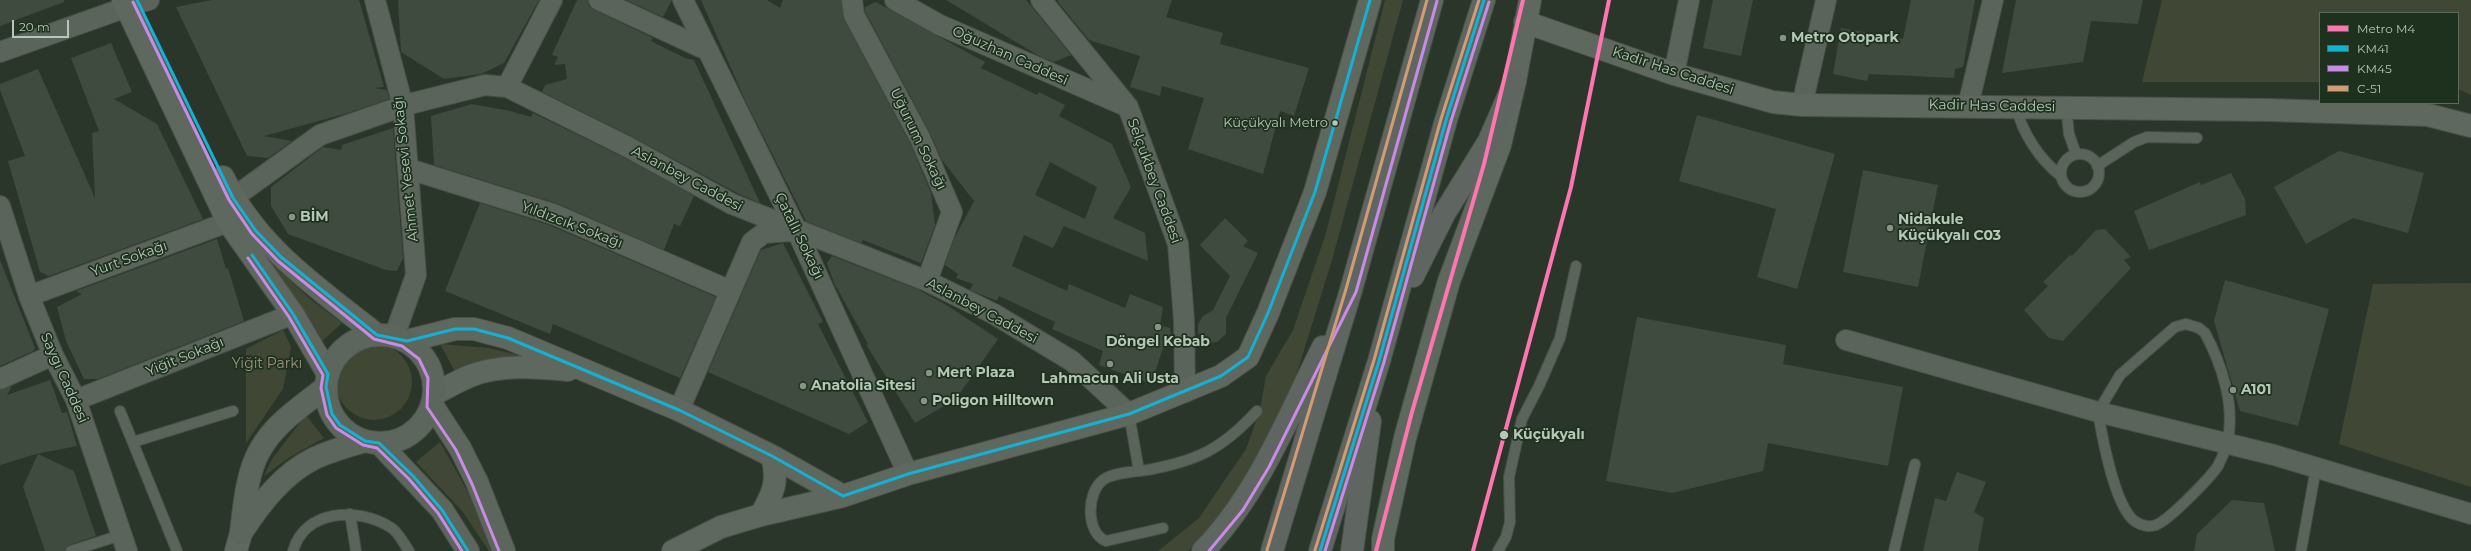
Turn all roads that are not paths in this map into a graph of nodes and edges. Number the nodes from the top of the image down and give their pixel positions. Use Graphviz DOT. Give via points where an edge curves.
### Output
graph roads {
  1 [pos="375,0"];
  2 [pos="552,0"];
  3 [pos="599,0"];
  4 [pos="683,0"];
  5 [pos="852,0"];
  6 [pos="895,0"];
  7 [pos="1041,0"];
  8 [pos="1370,0"];
  9 [pos="1432,0"];
  10 [pos="1484,0"];
  11 [pos="1530,0"];
  12 [pos="1689,0"];
  13 [pos="1826,0"];
  14 [pos="1993,0"];
  15 [pos="135,2"];
  16 [pos="1525,22"];
  17 [pos="707,50"];
  18 [pos="0,52"];
  19 [pos="1674,74"];
  20 [pos="1515,81"];
  21 [pos="507,87"];
  22 [pos="1802,105"];
  23 [pos="403,106"];
  24 [pos="1968,106"];
  25 [pos="2016,106"];
  26 [pos="1128,107"];
  27 [pos="2066,107"];
  28 [pos="2471,126"];
  29 [pos="2197,138"];
  30 [pos="2076,154"];
  31 [pos="2097,166"];
  32 [pos="409,169"];
  33 [pos="2061,176"];
  34 [pos="233,198"];
  35 [pos="2,218"];
  36 [pos="228,222"];
  37 [pos="797,231"];
  38 [pos="1576,266"];
  39 [pos="927,281"];
  40 [pos="1351,290"];
  41 [pos="731,291"];
  42 [pos="29,296"];
  43 [pos="293,314"];
  44 [pos="1392,318"];
  45 [pos="393,338"];
  46 [pos="1846,340"];
  47 [pos="53,355"];
  48 [pos="1379,361"];
  49 [pos="583,371"];
  50 [pos="0,379"];
  51 [pos="327,381"];
  52 [pos="1185,392"];
  53 [pos="76,400"];
  54 [pos="433,400"];
  55 [pos="679,410"];
  56 [pos="120,411"];
  57 [pos="233,411"];
  58 [pos="1257,411"];
  59 [pos="2098,412"];
  60 [pos="1129,414"];
  61 [pos="132,442"];
  62 [pos="372,442"];
  63 [pos="2227,444"];
  64 [pos="772,456"];
  65 [pos="1915,464"];
  66 [pos="2316,468"];
  67 [pos="1139,471"];
  68 [pos="908,474"];
  69 [pos="843,496"];
  70 [pos="350,514"];
  71 [pos="2471,514"];
  72 [pos="761,515"];
  73 [pos="1163,528"];
  74 [pos="238,542"];
  75 [pos="124,543"];
  76 [pos="71,551"];
  77 [pos="176,551"];
  78 [pos="293,551"];
  79 [pos="356,551"];
  80 [pos="409,551"];
  81 [pos="468,551"];
  82 [pos="504,551"];
  83 [pos="673,551"];
  84 [pos="1203,551"];
  85 [pos="1272,551"];
  86 [pos="1320,551"];
  87 [pos="1352,551"];
  88 [pos="1383,551"];
  89 [pos="1498,551"];
  90 [pos="1894,551"];
  91 [pos="2301,551"];
  1 -- 23 [label="street, Ahmet Yesevi Sokağı"];
  2 -- 21 [label="street"];
  3 -- 17 [label="street"];
  4 -- 17 [label="street, Çatallı Sokağı"];
  5 -- 39 [label="street, Uğurum Sokağı" via="854,15 920,138 952,212"];
  6 -- 26 [label="street, Oğuzhan Caddesi" via="940,25"];
  7 -- 26 [label="street, Selçukbey Caddesi"];
  8 -- 52 [label="main road" via="1315,192 1248,357 1221,376"];
  9 -- 40 [label="highway"];
  10 -- 44 [label="highway" via="1446,120"];
  11 -- 16 [label="main road"];
  12 -- 19 [label="street"];
  13 -- 22 [label="street"];
  14 -- 24 [label="street"];
  15 -- 18 [label="street"];
  15 -- 34 [label="main road"];
  15 -- 36 [label="main road"];
  16 -- 19 [label="main road, Kadir Has Caddesi"];
  16 -- 20 [label="main road"];
  17 -- 37 [label="street, Çatallı Sokağı"];
  19 -- 22 [label="main road, Kadir Has Caddesi" via="1773,102"];
  20 -- 44 [label="highway" via="1489,141 1444,214"];
  20 -- 88 [label="main road" via="1500,145 1447,288 1405,438 1383,539"];
  21 -- 23 [label="street, Aslanbey Caddesi" via="485,85"];
  21 -- 37 [label="street, Aslanbey Caddesi" via="626,146 732,204"];
  22 -- 24 [label="main road, Kadir Has Caddesi"];
  23 -- 32 [label="street, Ahmet Yesevi Sokağı"];
  23 -- 34 [label="street, Aslanbey Caddesi" via="320,135"];
  24 -- 25 [label="main road, Kadir Has Caddesi"];
  25 -- 27 [label="main road, Kadir Has Caddesi"];
  25 -- 33 [label="lane" via="2022,127 2047,165"];
  26 -- 52 [label="street, Selçukbey Caddesi" via="1178,244 1184,320"];
  27 -- 28 [label="main road, Kadir Has Caddesi" via="2428,115"];
  27 -- 30 [label="lane" via="2069,134"];
  29 -- 31 [label="lane" via="2147,137 2134,142"];
  30 -- 31 [label="lane" via="2089,156"];
  30 -- 33 [label="lane" via="2064,162"];
  31 -- 33 [label="lane" via="2097,180 2088,190 2075,191 2068,188"];
  32 -- 41 [label="street, Yıldızcık Sokağı" via="553,214"];
  32 -- 45 [label="street, Ahmet Yesevi Sokağı" via="416,275"];
  34 -- 45 [label="main road" via="256,231 281,257"];
  35 -- 42 [label="street, Saygı Caddesi"];
  36 -- 42 [label="street, Yurt Sokağı"];
  36 -- 43 [label="main road"];
  37 -- 39 [label="street, Aslanbey Caddesi"];
  37 -- 41 [label="street" via="764,233 752,242"];
  37 -- 68 [label="street, Çatallı Sokağı"];
  38 -- 89 [label="lane" via="1560,338 1540,386 1522,419 1509,477 1510,522 1506,537"];
  39 -- 60 [label="street, Aslanbey Caddesi" via="994,314 1072,361"];
  40 -- 84 [label="highway" via="1265,464 1239,507"];
  40 -- 85 [label="highway"];
  41 -- 55 [label="street"];
  42 -- 47 [label="street, Saygı Caddesi"];
  43 -- 51 [label="main road"];
  43 -- 53 [label="street, Yiğit Sokağı"];
  44 -- 48 [label="highway"];
  45 -- 49 [label="main road" via="455,328 474,329 527,346"];
  45 -- 51 [label="main road" via="353,341 341,350"];
  45 -- 54 [label="main road" via="426,359 433,375"];
  46 -- 59 [label="street"];
  47 -- 50 [label="street"];
  47 -- 53 [label="street, Saygı Caddesi"];
  48 -- 86 [label="highway"];
  48 -- 87 [label="highway"];
  49 -- 54 [label="main road" via="536,367 496,370 471,376"];
  49 -- 55 [label="main road"];
  51 -- 62 [label="main road" via="327,401 336,420 353,435"];
  51 -- 74 [label="main road" via="282,421 259,450 247,488"];
  52 -- 60 [label="main road"];
  53 -- 75 [label="street, Saygı Caddesi"];
  54 -- 62 [label="main road" via="420,425 408,436 393,441"];
  54 -- 82 [label="main road" via="477,482"];
  55 -- 64 [label="main road"];
  56 -- 61 [label="lane"];
  57 -- 61 [label="lane"];
  58 -- 67 [label="lane" via="1228,440 1207,452 1180,464"];
  59 -- 63 [label="street"];
  59 -- 63 [label="lane" via="2107,463 2126,511 2143,526 2163,521 2192,495 2218,466"];
  59 -- 63 [label="lane" via="2120,375 2175,327 2192,325 2205,333 2224,378 2229,410"];
  60 -- 67 [label="lane"];
  60 -- 68 [label="main road"];
  61 -- 77 [label="lane"];
  62 -- 74 [label="main road" via="313,459 287,477 259,507"];
  62 -- 81 [label="main road" via="442,510"];
  63 -- 66 [label="street"];
  64 -- 69 [label="main road"];
  64 -- 72 [label="main road" via="777,473 773,494"];
  65 -- 90 [label="lane"];
  66 -- 71 [label="street"];
  66 -- 91 [label="lane"];
  67 -- 73 [label="lane" via="1108,477 1097,486 1092,500 1095,533 1106,541"];
  68 -- 69 [label="main road"];
  69 -- 72 [label="main road"];
  70 -- 78 [label="lane" via="320,519 306,527"];
  70 -- 79 [label="lane"];
  70 -- 80 [label="lane" via="370,517 392,527"];
  72 -- 83 [label="main road" via="721,527"];
  75 -- 76 [label="lane"];
}
